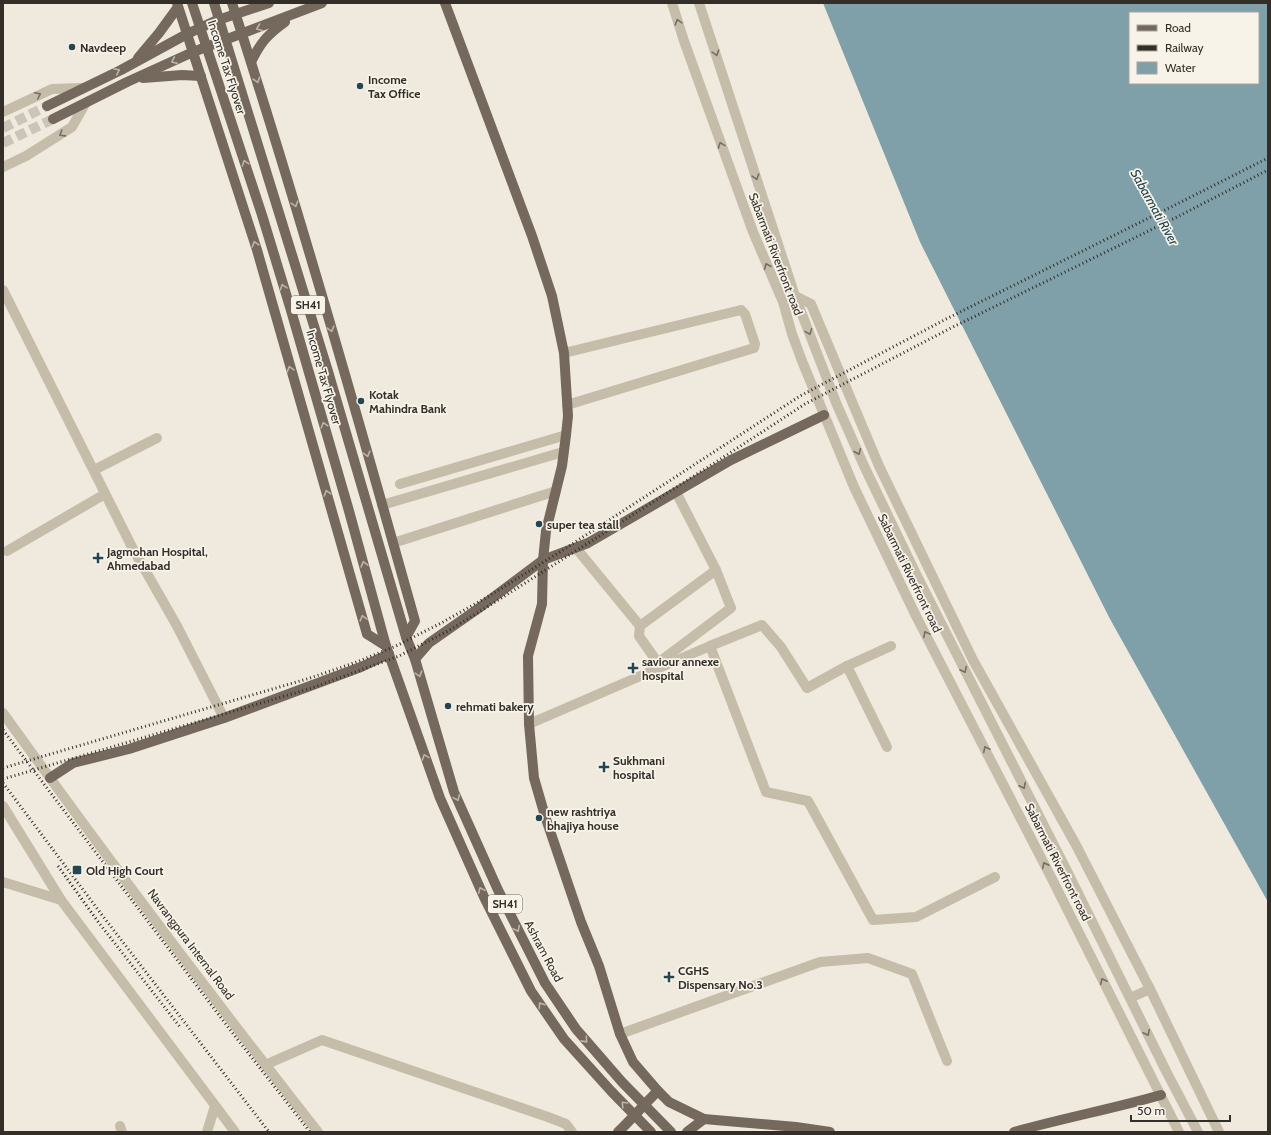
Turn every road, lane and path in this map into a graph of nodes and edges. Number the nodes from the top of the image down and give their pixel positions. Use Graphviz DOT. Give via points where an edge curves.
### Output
graph roads {
  1 [pos="192,3"];
  2 [pos="214,3"];
  3 [pos="232,3"];
  4 [pos="269,3"];
  5 [pos="322,3"];
  6 [pos="445,3"];
  7 [pos="672,3"];
  8 [pos="699,3"];
  9 [pos="178,5"];
  10 [pos="300,12"];
  11 [pos="236,15"];
  12 [pos="187,34"];
  13 [pos="242,34"];
  14 [pos="193,52"];
  15 [pos="251,62"];
  16 [pos="134,63"];
  17 [pos="201,76"];
  18 [pos="136,78"];
  19 [pos="82,88"];
  20 [pos="85,104"];
  21 [pos="47,106"];
  22 [pos="3,112"];
  23 [pos="53,119"];
  24 [pos="3,167"];
  25 [pos="3,290"];
  26 [pos="795,296"];
  27 [pos="564,353"];
  28 [pos="567,405"];
  29 [pos="824,415"];
  30 [pos="566,434"];
  31 [pos="157,438"];
  32 [pos="563,452"];
  33 [pos="94,470"];
  34 [pos="400,484"];
  35 [pos="556,491"];
  36 [pos="676,492"];
  37 [pos="105,494"];
  38 [pos="382,504"];
  39 [pos="393,543"];
  40 [pos="576,548"];
  41 [pos="7,551"];
  42 [pos="543,560"];
  43 [pos="716,570"];
  44 [pos="640,626"];
  45 [pos="406,637"];
  46 [pos="710,646"];
  47 [pos="890,646"];
  48 [pos="387,650"];
  49 [pos="415,659"];
  50 [pos="847,666"];
  51 [pos="3,713"];
  52 [pos="224,718"];
  53 [pos="529,724"];
  54 [pos="887,747"];
  55 [pos="50,778"];
  56 [pos="3,806"];
  57 [pos="995,877"];
  58 [pos="3,882"];
  59 [pos="61,900"];
  60 [pos="1150,989"];
  61 [pos="1130,998"];
  62 [pos="620,1034"];
  63 [pos="947,1061"];
  64 [pos="265,1065"];
  65 [pos="1175,1088"];
  66 [pos="658,1091"];
  67 [pos="1161,1095"];
  68 [pos="644,1104"];
  69 [pos="215,1106"];
  70 [pos="635,1116"];
  71 [pos="704,1119"];
  72 [pos="207,1132"];
  73 [pos="235,1132"];
  74 [pos="318,1132"];
  75 [pos="572,1132"];
  76 [pos="618,1132"];
  77 [pos="652,1132"];
  78 [pos="671,1132"];
  79 [pos="687,1132"];
  80 [pos="830,1132"];
  81 [pos="1014,1132"];
  82 [pos="1179,1132"];
  83 [pos="1198,1132"];
  84 [pos="1219,1132"];
  48 -- 1 [label="main road, Income Tax Flyover, one-way" via="350,511 262,214"];
  2 -- 45 [label="main road, Income Tax Flyover / SH41" via="325,361"];
  3 -- 11 [label="main road"];
  4 -- 11 [label="main road"];
  5 -- 10 [label="main road"];
  6 -- 27 [label="main road" via="532,236 552,296"];
  29 -- 7 [label="street, Sabarmati Riverfront road, one-way" via="792,334 783,302 750,225"];
  8 -- 26 [label="street, Sabarmati Riverfront road, one-way"];
  9 -- 12 [label="main road"];
  9 -- 16 [label="main road"];
  10 -- 13 [label="main road, one-way"];
  10 -- 15 [label="main road" via="264,38"];
  11 -- 12 [label="main road"];
  11 -- 13 [label="main road"];
  12 -- 14 [label="main road"];
  12 -- 16 [label="main road"];
  13 -- 14 [label="main road"];
  13 -- 15 [label="main road"];
  14 -- 17 [label="main road"];
  14 -- 18 [label="main road, one-way"];
  15 -- 38 [label="main road, one-way"];
  19 -- 16 [label="main road, one-way"];
  17 -- 18 [label="main road"];
  48 -- 17 [label="main road, one-way" via="367,634 257,250"];
  18 -- 20 [label="main road"];
  19 -- 21 [label="main road"];
  22 -- 19 [label="street, one-way" via="52,89"];
  20 -- 23 [label="main road"];
  20 -- 24 [label="street, one-way" via="72,127 26,156"];
  25 -- 33 [label="street"];
  26 -- 60 [label="street" via="811,304 879,466 973,660 1076,845"];
  26 -- 61 [label="street, Sabarmati Riverfront road, one-way" via="837,404 882,503"];
  27 -- 28 [label="main road"];
  27 -- 28 [label="street" via="741,310 745,314 755,344 754,348"];
  28 -- 30 [label="main road"];
  29 -- 36 [label="main road" via="731,460"];
  67 -- 29 [label="street, Sabarmati Riverfront road, one-way" via="897,577 854,488"];
  30 -- 32 [label="main road"];
  30 -- 34 [label="street"];
  31 -- 33 [label="street"];
  32 -- 35 [label="main road"];
  32 -- 38 [label="street"];
  33 -- 37 [label="street"];
  35 -- 39 [label="street"];
  35 -- 42 [label="main road" via="546,531"];
  36 -- 40 [label="main road"];
  36 -- 43 [label="street"];
  37 -- 41 [label="street"];
  37 -- 52 [label="street"];
  38 -- 39 [label="main road"];
  39 -- 45 [label="main road" via="415,621"];
  40 -- 42 [label="main road"];
  40 -- 44 [label="street"];
  42 -- 49 [label="main road" via="429,643"];
  42 -- 53 [label="main road" via="542,604 528,656"];
  43 -- 44 [label="street"];
  43 -- 44 [label="street" via="731,608 658,663 639,636"];
  45 -- 49 [label="main road, Ashram Road / SH41"];
  46 -- 50 [label="street" via="762,626 781,648 806,688"];
  46 -- 53 [label="street"];
  46 -- 57 [label="street" via="766,792 808,801 873,920 916,917"];
  47 -- 50 [label="street"];
  48 -- 52 [label="main road" via="361,668"];
  70 -- 48 [label="main road, one-way" via="564,1039 531,991 484,897 440,798"];
  49 -- 68 [label="main road, Ashram Road / SH41, one-way" via="454,792 498,890 545,983 576,1029"];
  50 -- 54 [label="street"];
  51 -- 55 [label="street, Navrangpura Internal Road"];
  52 -- 55 [label="main road" via="129,749 73,763"];
  53 -- 62 [label="main road" via="534,778 545,816 581,922 599,966"];
  55 -- 64 [label="street, Navrangpura Internal Road"];
  56 -- 59 [label="street"];
  58 -- 59 [label="street"];
  59 -- 69 [label="street"];
  60 -- 61 [label="street"];
  60 -- 84 [label="street"];
  61 -- 65 [label="street, Sabarmati Riverfront road, one-way"];
  62 -- 63 [label="street" via="820,962 868,958 912,974"];
  62 -- 66 [label="main road" via="633,1062"];
  64 -- 74 [label="street, Navrangpura Internal Road"];
  64 -- 75 [label="street" via="322,1040 548,1117 566,1124"];
  65 -- 67 [label="street"];
  65 -- 83 [label="street, Sabarmati Riverfront road"];
  66 -- 68 [label="main road"];
  66 -- 71 [label="main road" via="669,1102"];
  67 -- 81 [label="main road"];
  67 -- 82 [label="street, Sabarmati Riverfront road"];
  68 -- 70 [label="main road"];
  68 -- 78 [label="main road, Ashram Road / SH41"];
  69 -- 72 [label="street"];
  69 -- 73 [label="street"];
  70 -- 76 [label="main road"];
  70 -- 77 [label="main road"];
  71 -- 79 [label="main road"];
  71 -- 80 [label="main road"];
}
